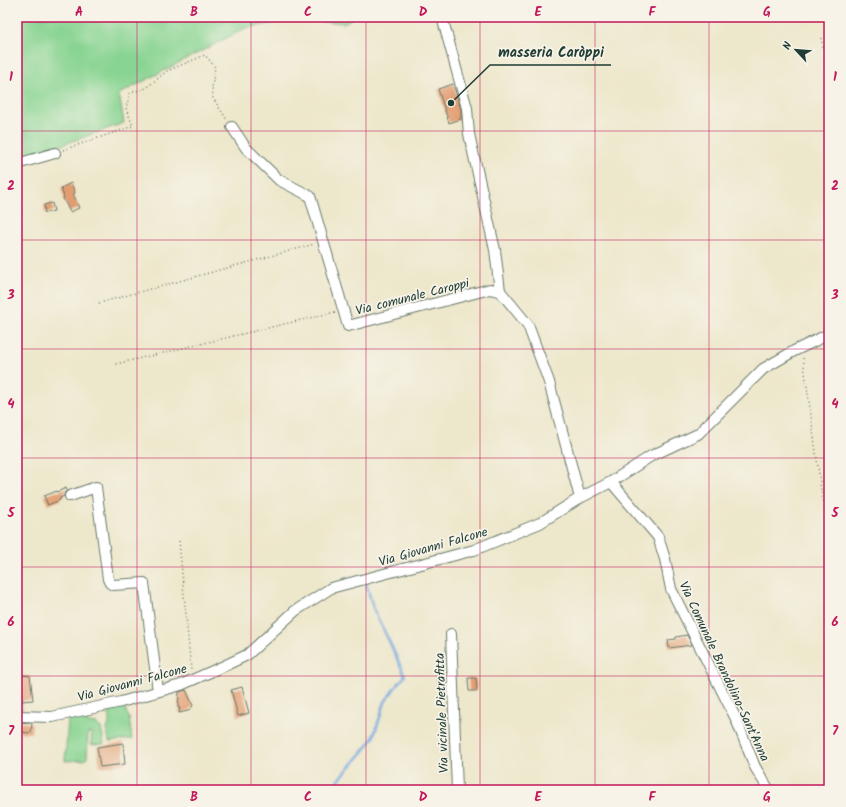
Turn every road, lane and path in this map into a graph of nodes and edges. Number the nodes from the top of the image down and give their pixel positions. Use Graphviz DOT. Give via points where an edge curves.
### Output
graph roads {
  1 [pos="442,17"];
  2 [pos="820,38"];
  3 [pos="829,73"];
  4 [pos="232,127"];
  5 [pos="55,153"];
  6 [pos="17,164"];
  7 [pos="323,242"];
  8 [pos="500,291"];
  9 [pos="99,303"];
  10 [pos="343,310"];
  11 [pos="829,334"];
  12 [pos="801,348"];
  13 [pos="116,364"];
  14 [pos="611,482"];
  15 [pos="70,496"];
  16 [pos="580,498"];
  17 [pos="829,504"];
  18 [pos="179,541"];
  19 [pos="450,634"];
  20 [pos="192,680"];
  21 [pos="158,691"];
  22 [pos="17,716"];
  23 [pos="457,790"];
  24 [pos="769,790"];
  1 -- 8 [label="street" via="466,108 469,134 495,250"];
  2 -- 3 [label="path"];
  4 -- 5 [label="path" via="213,98 215,67 205,55 168,71 146,88 130,93 126,108 133,126"];
  4 -- 7 [label="street, Via comunale Caroppi" via="246,148 279,180 310,196"];
  5 -- 6 [label="street"];
  7 -- 9 [label="path"];
  7 -- 10 [label="street, Via comunale Caroppi"];
  8 -- 10 [label="street, Via comunale Caroppi" via="490,289 348,326"];
  8 -- 16 [label="street" via="528,325 549,382"];
  10 -- 13 [label="path"];
  11 -- 12 [label="street, Via Giovanni Falcone"];
  12 -- 14 [label="street, Via Giovanni Falcone" via="763,369 698,434 651,456"];
  12 -- 17 [label="path" via="823,504"];
  14 -- 16 [label="street, Via Giovanni Falcone"];
  14 -- 24 [label="street, Via Comunale Brandolino-Sant'Anna" via="658,537 671,589 736,720 755,768"];
  15 -- 21 [label="street" via="96,487 110,583 144,583"];
  16 -- 20 [label="street, Via Giovanni Falcone" via="540,523 474,550 331,588 295,610 247,654"];
  18 -- 20 [label="path"];
  19 -- 23 [label="street, Via vicinale Pietrafitta"];
  20 -- 21 [label="street, Via Giovanni Falcone"];
  21 -- 22 [label="street, Via Giovanni Falcone" via="52,717"];
}
